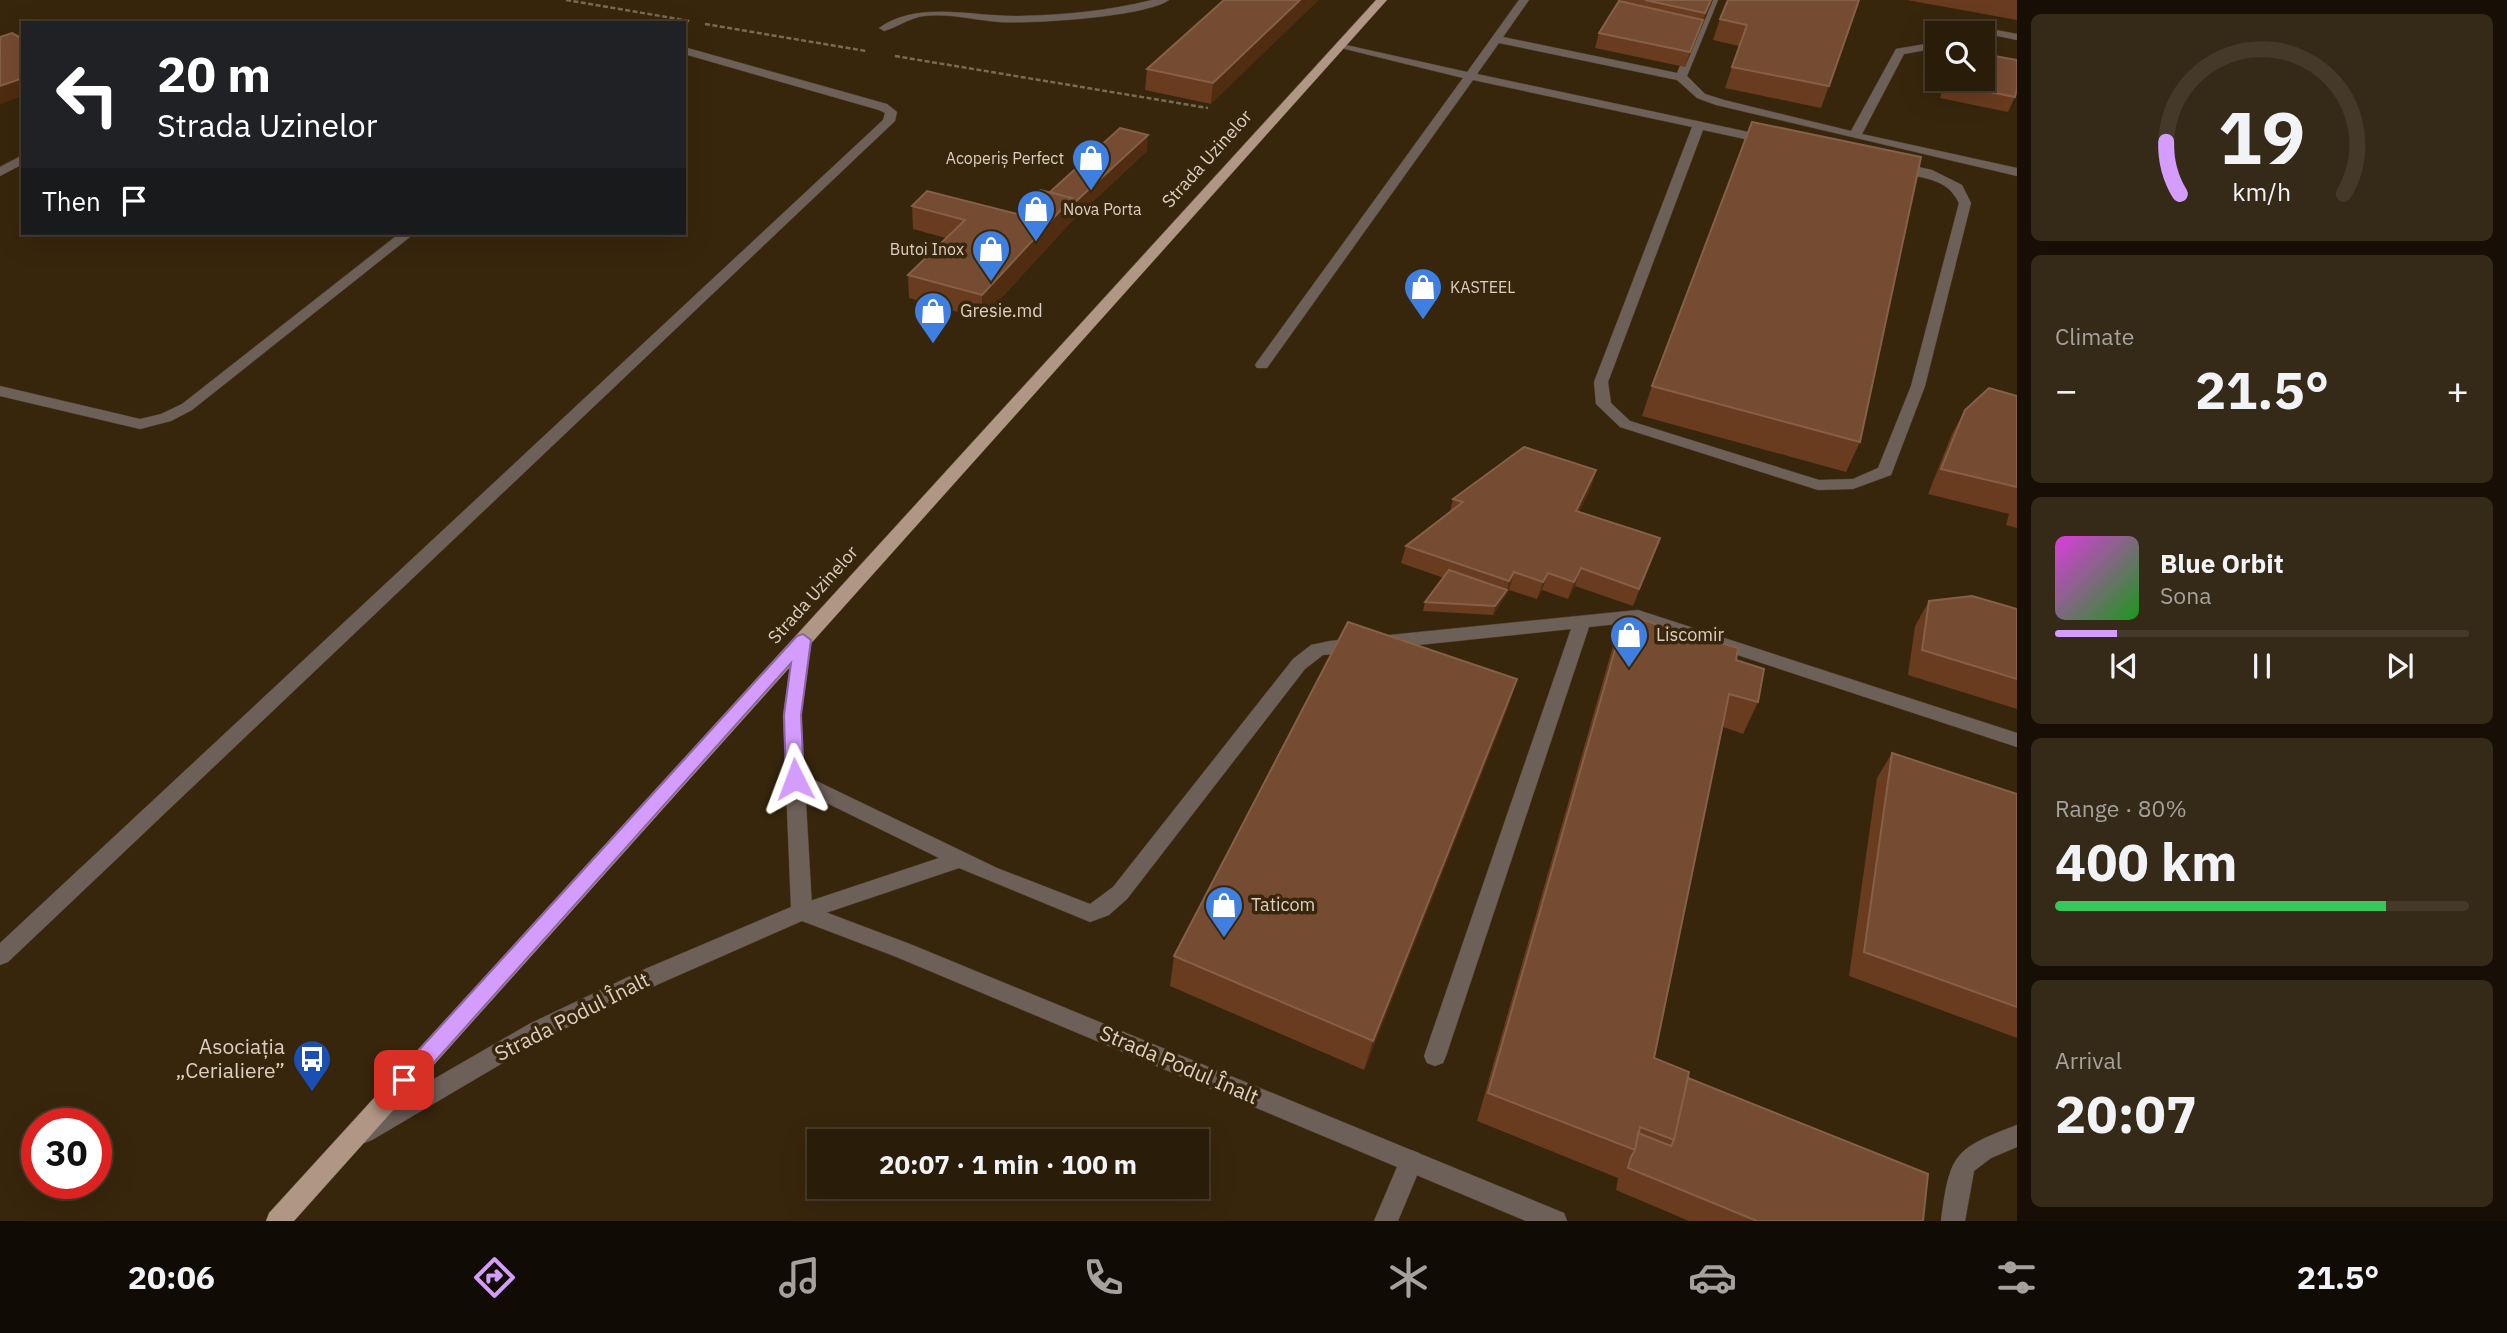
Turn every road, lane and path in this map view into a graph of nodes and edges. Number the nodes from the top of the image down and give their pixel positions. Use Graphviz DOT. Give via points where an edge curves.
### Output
graph roads {
  1 [pos="566,0"];
  2 [pos="1164,0"];
  3 [pos="1382,0"];
  4 [pos="1524,0"];
  5 [pos="1713,0"];
  6 [pos="884,28"];
  7 [pos="1995,33"];
  8 [pos="2017,37"];
  9 [pos="1496,38"];
  10 [pos="1341,45"];
  11 [pos="1925,47"];
  12 [pos="686,51"];
  13 [pos="870,51"];
  14 [pos="883,54"];
  15 [pos="1470,76"];
  16 [pos="1681,77"];
  17 [pos="1208,108"];
  18 [pos="1699,125"];
  19 [pos="1855,136"];
  20 [pos="1780,142"];
  21 [pos="21,160"];
  22 [pos="1888,165"];
  23 [pos="0,172"];
  24 [pos="2017,172"];
  25 [pos="405,235"];
  26 [pos="1262,365"];
  27 [pos="0,391"];
  28 [pos="1582,622"];
  29 [pos="803,640"];
  30 [pos="2017,740"];
  31 [pos="795,779"];
  32 [pos="962,859"];
  33 [pos="802,912"];
  34 [pos="0,956"];
  35 [pos="1435,1056"];
  36 [pos="2017,1136"];
  37 [pos="350,1140"];
  38 [pos="1411,1161"];
  39 [pos="278,1221"];
  40 [pos="1387,1221"];
  41 [pos="1555,1221"];
  42 [pos="1953,1221"];
  1 -- 13 [label="path"];
  2 -- 6 [label="street" via="1127,11 1066,18 913,15"];
  3 -- 10 [label="main road, Strada Uzinelor"];
  4 -- 9 [label="street"];
  5 -- 16 [label="street"];
  7 -- 8 [label="street"];
  9 -- 15 [label="street"];
  9 -- 16 [label="street"];
  10 -- 15 [label="street"];
  10 -- 29 [label="main road, Strada Uzinelor"];
  11 -- 19 [label="street" via="1900,51"];
  12 -- 34 [label="street" via="883,107 891,112 889,121"];
  14 -- 17 [label="path"];
  15 -- 18 [label="street"];
  15 -- 26 [label="street"];
  16 -- 19 [label="street" via="1701,96 1720,103"];
  18 -- 20 [label="street"];
  18 -- 22 [label="street" via="1601,383 1604,404 1625,424 1818,485 1840,487 1868,481 1885,471 1918,386 1965,203 1958,188 1928,173"];
  19 -- 24 [label="street"];
  21 -- 23 [label="street"];
  25 -- 27 [label="street" via="187,407 166,418 140,424"];
  28 -- 30 [label="street" via="1638,617"];
  28 -- 32 [label="street" via="1317,650 1299,664 1120,893 1102,909 1090,913 1077,909"];
  28 -- 35 [label="street"];
  29 -- 31 [label="street" via="792,715"];
  29 -- 37 [label="main road, Strada Uzinelor"];
  31 -- 32 [label="street"];
  31 -- 33 [label="street"];
  32 -- 33 [label="street"];
  33 -- 37 [label="street, Strada Podul Înalt" via="537,1031"];
  33 -- 38 [label="street, Strada Podul Înalt"];
  36 -- 42 [label="street" via="1965,1161"];
  37 -- 39 [label="main road, Strada Uzinelor"];
  38 -- 40 [label="street"];
  38 -- 41 [label="street, Strada Podul Înalt"];
}
